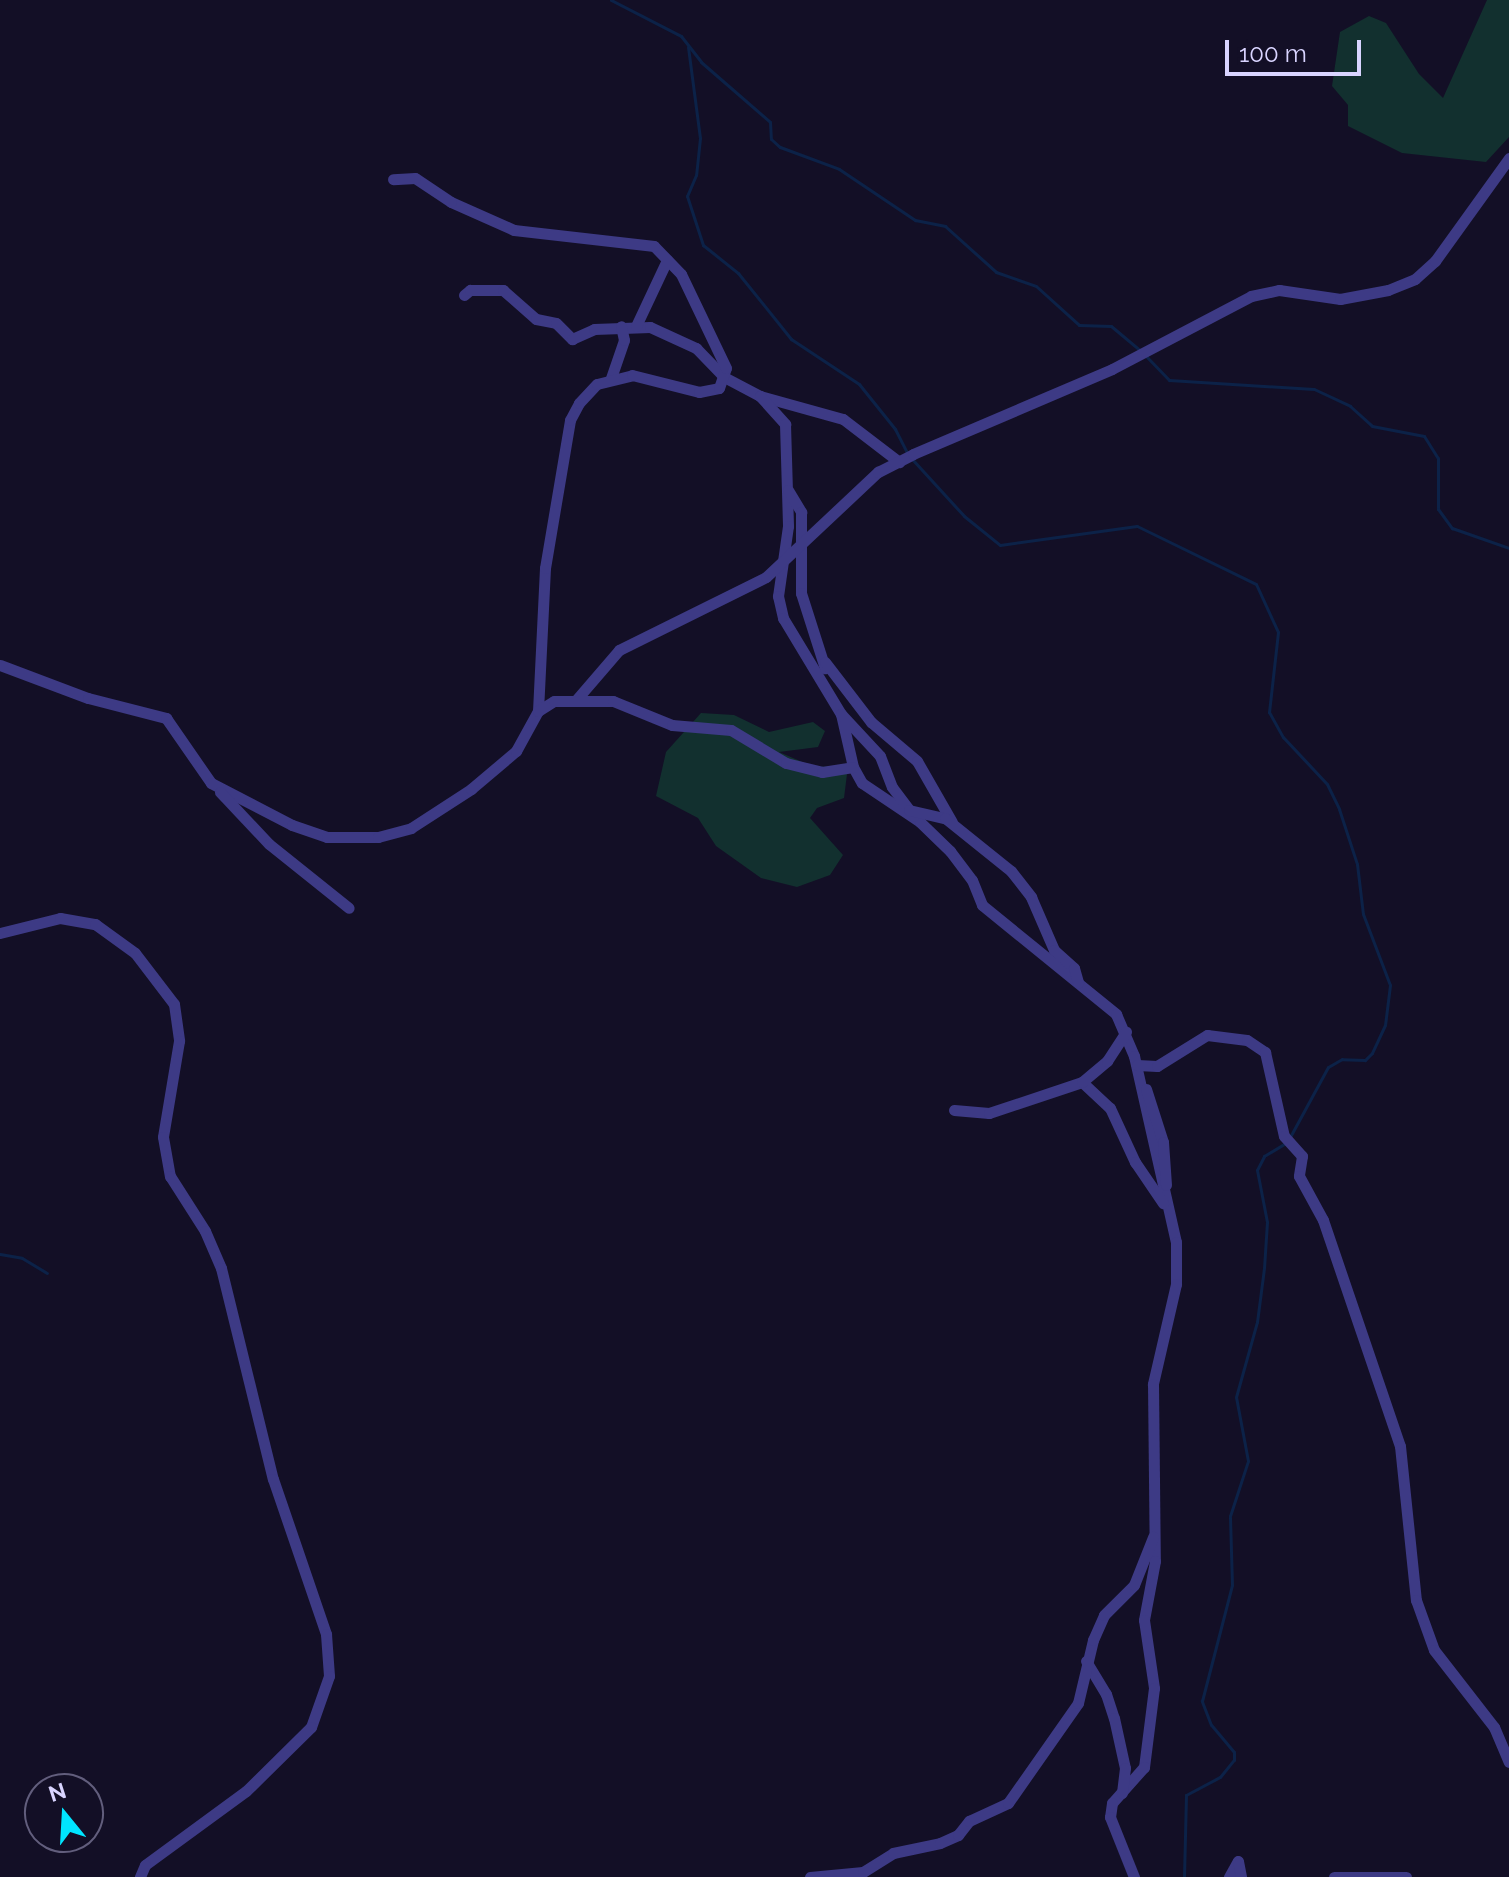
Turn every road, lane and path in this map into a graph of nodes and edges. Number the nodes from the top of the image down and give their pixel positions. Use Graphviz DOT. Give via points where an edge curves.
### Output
graph roads {
  1 [pos="1509,158"];
  2 [pos="393,179"];
  3 [pos="667,260"];
  4 [pos="464,295"];
  5 [pos="621,326"];
  6 [pos="636,326"];
  7 [pos="724,377"];
  8 [pos="611,378"];
  9 [pos="760,396"];
  10 [pos="906,458"];
  11 [pos="786,487"];
  12 [pos="799,549"];
  13 [pos="784,564"];
  14 [pos="825,662"];
  15 [pos="0,665"];
  16 [pos="825,685"];
  17 [pos="576,700"];
  18 [pos="538,711"];
  19 [pos="841,714"];
  20 [pos="853,767"];
  21 [pos="211,783"];
  22 [pos="909,810"];
  23 [pos="920,822"];
  24 [pos="953,823"];
  25 [pos="349,908"];
  26 [pos="0,933"];
  27 [pos="1078,982"];
  28 [pos="1126,1032"];
  29 [pos="1136,1061"];
  30 [pos="1082,1082"];
  31 [pos="954,1110"];
  32 [pos="1167,1206"];
  33 [pos="1155,1531"];
  34 [pos="1086,1661"];
  35 [pos="1509,1762"];
  36 [pos="1122,1793"];
  37 [pos="140,1877"];
  38 [pos="810,1877"];
  39 [pos="1134,1877"];
  40 [pos="1229,1877"];
  41 [pos="1241,1877"];
  42 [pos="1334,1877"];
  43 [pos="1406,1877"];
  1 -- 10 [label="street" via="1435,261 1415,279 1340,299 1279,290 1251,296 1112,369"];
  2 -- 3 [label="street" via="415,178 451,202 514,230 654,246"];
  3 -- 6 [label="street"];
  3 -- 7 [label="street" via="681,274 726,368"];
  4 -- 5 [label="street" via="470,290 503,290 536,319 556,323 572,339 594,329"];
  5 -- 6 [label="street"];
  5 -- 8 [label="street" via="624,340"];
  6 -- 7 [label="street" via="696,348"];
  7 -- 8 [label="street" via="719,388 699,392 650,377"];
  7 -- 9 [label="street"];
  8 -- 18 [label="street" via="586,391 570,420 545,568"];
  9 -- 10 [label="street" via="843,419"];
  9 -- 11 [label="street" via="785,424"];
  10 -- 12 [label="street" via="878,472"];
  11 -- 12 [label="street" via="801,512"];
  11 -- 13 [label="street"];
  12 -- 13 [label="street"];
  12 -- 14 [label="street" via="801,593"];
  13 -- 16 [label="street" via="778,596 783,618"];
  13 -- 17 [label="street" via="703,612 619,650"];
  14 -- 16 [label="street"];
  14 -- 24 [label="street" via="871,722 917,761"];
  15 -- 21 [label="street" via="88,698 166,718"];
  16 -- 19 [label="street"];
  17 -- 18 [label="street" via="554,701"];
  17 -- 20 [label="street" via="613,701 672,725 731,730 786,763 822,772"];
  18 -- 21 [label="street" via="532,730 506,760 471,789 395,835 327,837"];
  19 -- 20 [label="street"];
  19 -- 22 [label="street" via="880,756 892,787"];
  20 -- 23 [label="street" via="862,783"];
  21 -- 25 [label="street" via="269,844"];
  22 -- 23 [label="street"];
  22 -- 24 [label="street" via="920,809"];
  23 -- 27 [label="street" via="972,880 982,905"];
  24 -- 27 [label="street" via="1022,885 1054,950 1074,968"];
  26 -- 37 [label="street" via="60,918 95,924 135,953 174,1004 179,1041 163,1137 170,1176 221,1268 273,1479 326,1634 329,1676 311,1727 246,1791 145,1865"];
  27 -- 28 [label="street" via="1116,1014"];
  28 -- 29 [label="street"];
  28 -- 30 [label="street" via="1107,1061"];
  29 -- 32 [label="street"];
  29 -- 35 [label="street" via="1157,1066 1207,1035 1247,1040 1265,1052 1290,1142 1302,1156 1299,1176 1323,1220 1400,1446 1416,1600 1434,1650 1494,1727"];
  30 -- 31 [label="street" via="989,1113"];
  30 -- 32 [label="street" via="1110,1108 1135,1162"];
  32 -- 33 [label="street" via="1176,1242 1176,1284 1153,1384"];
  33 -- 34 [label="street" via="1134,1585 1104,1615"];
  33 -- 36 [label="street" via="1144,1620 1154,1688 1144,1767"];
  34 -- 36 [label="street" via="1114,1718 1125,1768"];
  34 -- 38 [label="street" via="1078,1703 1008,1803 969,1821 958,1835 893,1853 863,1872"];
  36 -- 39 [label="street" via="1112,1803 1110,1817"];
  40 -- 41 [label="street" via="1238,1861"];
  42 -- 43 [label="street"];
}
